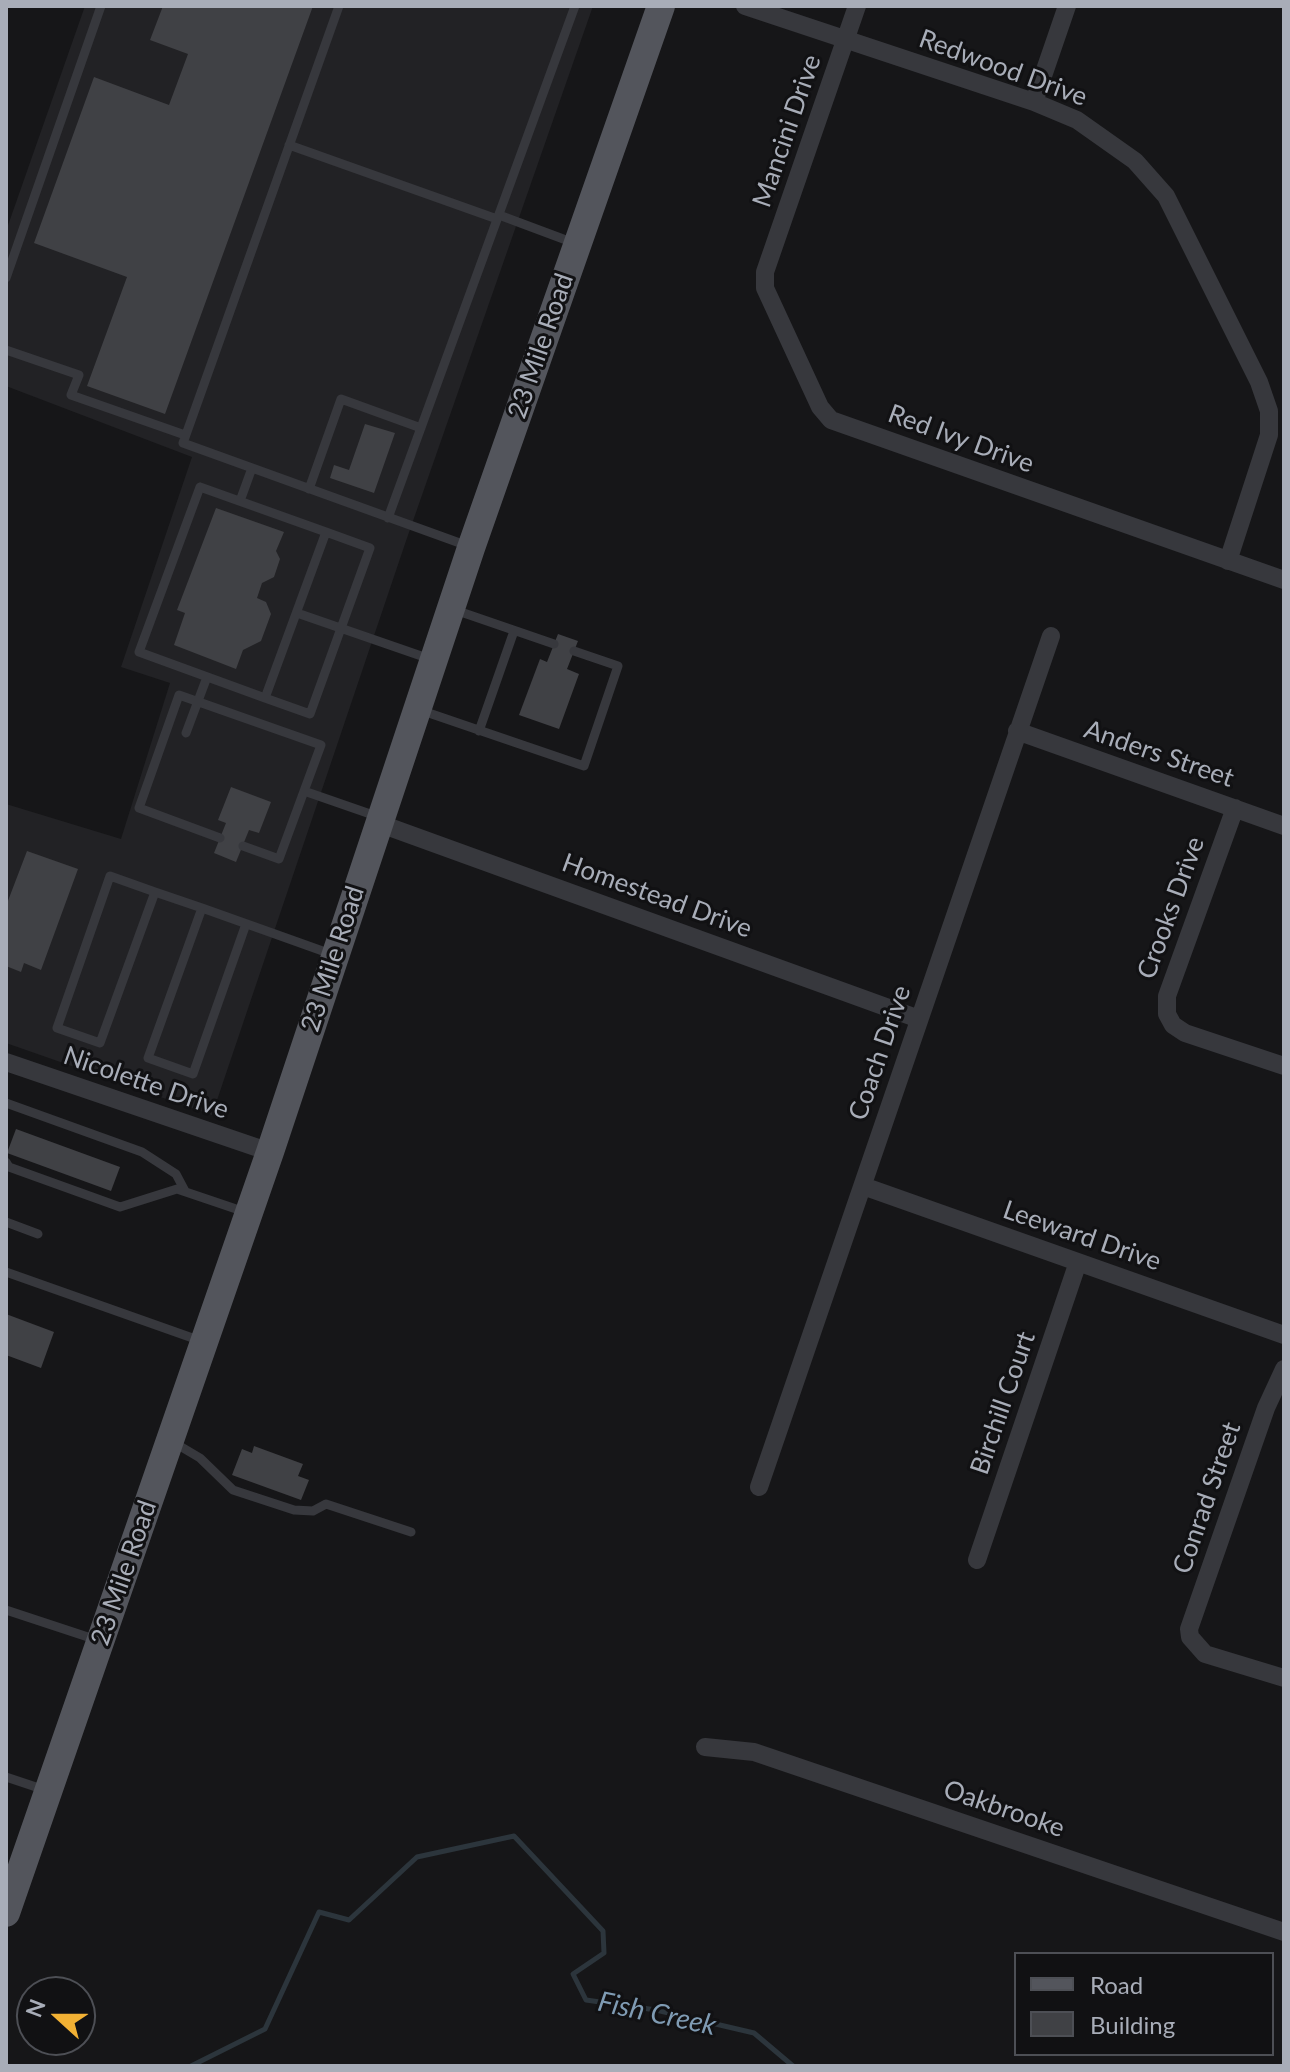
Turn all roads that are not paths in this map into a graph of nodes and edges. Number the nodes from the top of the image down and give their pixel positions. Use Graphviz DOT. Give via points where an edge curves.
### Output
graph roads {
  1 [pos="101,6"];
  2 [pos="339,6"];
  3 [pos="575,6"];
  4 [pos="661,6"];
  5 [pos="745,6"];
  6 [pos="857,6"];
  7 [pos="1067,6"];
  8 [pos="846,39"];
  9 [pos="1034,102"];
  10 [pos="289,145"];
  11 [pos="498,217"];
  12 [pos="576,244"];
  13 [pos="765,272"];
  14 [pos="6,278"];
  15 [pos="6,350"];
  16 [pos="421,428"];
  17 [pos="185,435"];
  18 [pos="252,468"];
  19 [pos="309,489"];
  20 [pos="240,501"];
  21 [pos="388,518"];
  22 [pos="326,532"];
  23 [pos="471,548"];
  24 [pos="1228,561"];
  25 [pos="1284,580"];
  26 [pos="451,609"];
  27 [pos="297,613"];
  28 [pos="341,628"];
  29 [pos="514,631"];
  30 [pos="1051,636"];
  31 [pos="554,644"];
  32 [pos="574,651"];
  33 [pos="434,660"];
  34 [pos="207,677"];
  35 [pos="265,698"];
  36 [pos="198,701"];
  37 [pos="417,709"];
  38 [pos="479,731"];
  39 [pos="1017,731"];
  40 [pos="186,733"];
  41 [pos="304,791"];
  42 [pos="1235,808"];
  43 [pos="379,820"];
  44 [pos="1284,826"];
  45 [pos="220,838"];
  46 [pos="243,846"];
  47 [pos="155,892"];
  48 [pos="202,908"];
  49 [pos="246,924"];
  50 [pos="334,955"];
  51 [pos="919,1019"];
  52 [pos="6,1062"];
  53 [pos="1284,1066"];
  54 [pos="6,1103"];
  55 [pos="270,1152"];
  56 [pos="6,1162"];
  57 [pos="863,1186"];
  58 [pos="185,1191"];
  59 [pos="249,1213"];
  60 [pos="6,1222"];
  61 [pos="38,1234"];
  62 [pos="1078,1262"];
  63 [pos="6,1272"];
  64 [pos="1284,1335"];
  65 [pos="204,1342"];
  66 [pos="1284,1369"];
  67 [pos="170,1440"];
  68 [pos="759,1487"];
  69 [pos="411,1532"];
  70 [pos="977,1560"];
  71 [pos="6,1610"];
  72 [pos="100,1641"];
  73 [pos="1284,1678"];
  74 [pos="705,1747"];
  75 [pos="6,1777"];
  76 [pos="48,1791"];
  77 [pos="6,1913"];
  78 [pos="1284,1932"];
  1 -- 14 [label="lane"];
  2 -- 10 [label="lane"];
  3 -- 11 [label="lane"];
  4 -- 12 [label="main road, 23 Mile Road"];
  5 -- 8 [label="street, Redwood Drive"];
  6 -- 8 [label="street, Mancini Drive"];
  7 -- 9 [label="street"];
  8 -- 9 [label="street, Redwood Drive"];
  8 -- 13 [label="street, Mancini Drive"];
  9 -- 24 [label="street, Redwood Drive" via="1108,140 1166,196 1259,382 1269,411 1269,435"];
  10 -- 11 [label="lane"];
  10 -- 17 [label="lane"];
  11 -- 12 [label="lane"];
  11 -- 16 [label="lane"];
  12 -- 23 [label="main road, 23 Mile Road"];
  13 -- 24 [label="street, Red Ivy Drive" via="765,288 805,380 831,420"];
  15 -- 17 [label="lane" via="79,375 71,395"];
  16 -- 19 [label="lane" via="341,399"];
  16 -- 21 [label="lane"];
  17 -- 18 [label="lane" via="183,443"];
  18 -- 19 [label="lane"];
  18 -- 20 [label="lane"];
  19 -- 21 [label="lane"];
  20 -- 22 [label="lane"];
  20 -- 34 [label="lane" via="200,487 139,652"];
  21 -- 23 [label="lane"];
  22 -- 27 [label="lane"];
  22 -- 28 [label="lane" via="370,548"];
  23 -- 26 [label="main road, 23 Mile Road"];
  24 -- 25 [label="street, Red Ivy Drive"];
  26 -- 29 [label="lane"];
  26 -- 33 [label="main road, 23 Mile Road"];
  27 -- 28 [label="lane"];
  27 -- 35 [label="lane"];
  28 -- 33 [label="lane"];
  28 -- 35 [label="lane" via="310,714"];
  29 -- 31 [label="lane"];
  29 -- 38 [label="lane"];
  30 -- 39 [label="street, Coach Drive"];
  32 -- 38 [label="lane" via="618,666 584,766"];
  33 -- 37 [label="main road, 23 Mile Road"];
  34 -- 35 [label="lane"];
  34 -- 36 [label="lane"];
  36 -- 40 [label="lane"];
  36 -- 41 [label="lane" via="321,745"];
  36 -- 45 [label="lane" via="179,695 139,808"];
  37 -- 38 [label="lane"];
  37 -- 43 [label="main road, 23 Mile Road"];
  39 -- 42 [label="street, Anders Street"];
  39 -- 51 [label="street, Coach Drive"];
  41 -- 43 [label="lane"];
  41 -- 46 [label="lane" via="279,859"];
  42 -- 44 [label="street, Anders Street"];
  42 -- 53 [label="street, Crooks Drive" via="1167,996 1167,1014 1185,1033"];
  43 -- 50 [label="main road, 23 Mile Road"];
  43 -- 51 [label="street, Homestead Drive"];
  47 -- 47 [label="lane" via="110,876 57,1028 100,1043"];
  47 -- 48 [label="lane"];
  48 -- 49 [label="lane"];
  48 -- 49 [label="lane" via="148,1058 193,1074"];
  49 -- 50 [label="lane"];
  50 -- 55 [label="main road, 23 Mile Road"];
  51 -- 57 [label="street, Coach Drive"];
  52 -- 55 [label="street, Nicolette Drive"];
  54 -- 58 [label="lane" via="142,1152 176,1174"];
  55 -- 59 [label="main road, 23 Mile Road"];
  56 -- 58 [label="lane" via="120,1207 169,1190"];
  57 -- 62 [label="street, Leeward Drive"];
  57 -- 68 [label="street, Coach Drive"];
  58 -- 59 [label="lane"];
  59 -- 65 [label="main road, 23 Mile Road"];
  60 -- 61 [label="lane"];
  62 -- 64 [label="street, Leeward Drive"];
  62 -- 70 [label="street, Birchill Court"];
  63 -- 65 [label="lane"];
  65 -- 67 [label="main road, 23 Mile Road"];
  66 -- 73 [label="street, Conrad Street" via="1266,1408 1190,1637 1205,1654"];
  67 -- 69 [label="lane" via="200,1458 233,1490 294,1510 313,1511 326,1504"];
  67 -- 72 [label="main road, 23 Mile Road"];
  71 -- 72 [label="lane"];
  72 -- 76 [label="main road, 23 Mile Road"];
  74 -- 78 [label="street, Oakbrooke" via="754,1752"];
  75 -- 76 [label="lane"];
  76 -- 77 [label="main road, 23 Mile Road"];
}
